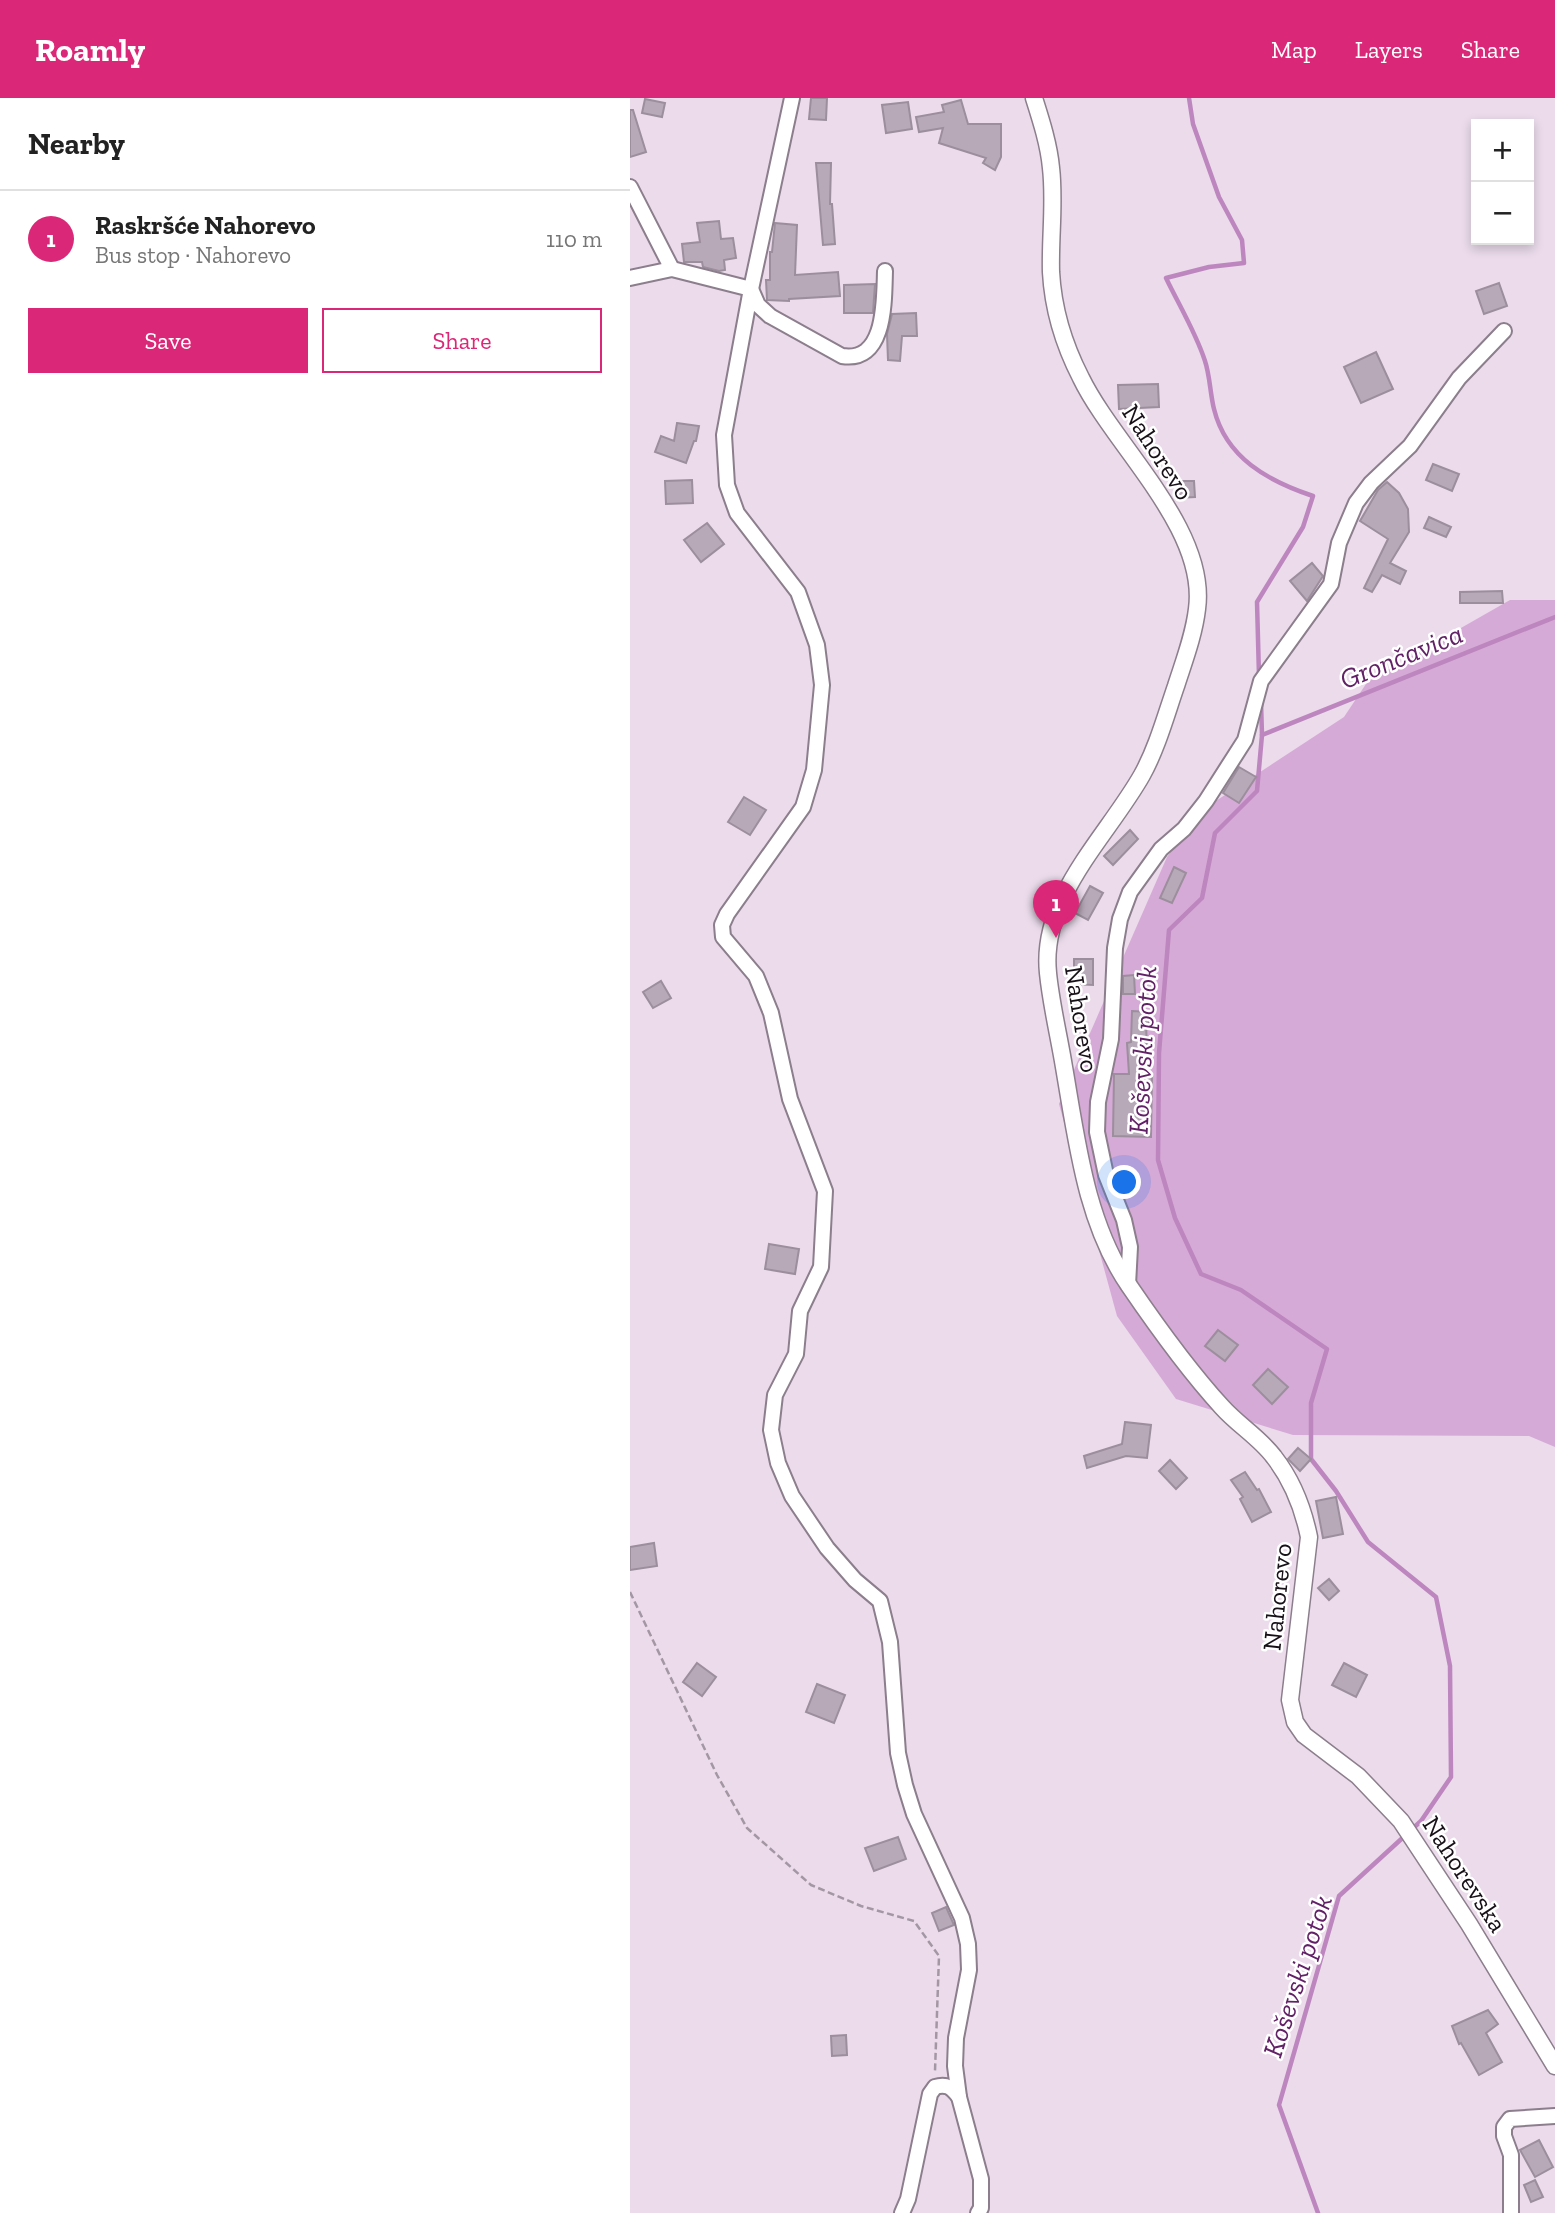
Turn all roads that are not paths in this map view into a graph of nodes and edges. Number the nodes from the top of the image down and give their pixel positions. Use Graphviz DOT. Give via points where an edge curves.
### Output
graph roads {
  1 [pos="792,98"];
  2 [pos="1034,98"];
  3 [pos="630,187"];
  4 [pos="672,269"];
  5 [pos="885,271"];
  6 [pos="630,278"];
  7 [pos="751,289"];
  8 [pos="1504,331"];
  9 [pos="1128,1285"];
  10 [pos="1304,1735"];
  11 [pos="1555,2066"];
  12 [pos="959,2097"];
  13 [pos="1555,2116"];
  14 [pos="902,2213"];
  15 [pos="978,2213"];
  16 [pos="1511,2213"];
  1 -- 7 [label="street"];
  2 -- 9 [label="street, Nahorevo" via="1051,167 1051,274 1061,333 1083,382 1185,540 1197,576 1198,606 1191,640 1164,723 1143,774 1073,880 1056,912 1047,943 1075,1130 1093,1209"];
  3 -- 4 [label="street"];
  4 -- 6 [label="street"];
  4 -- 7 [label="street"];
  5 -- 7 [label="street" via="881,323 864,354 853,358 770,316"];
  7 -- 12 [label="street" via="724,435 727,485 737,513 798,592 817,645 822,685 814,770 803,807 722,925 723,937 756,976 771,1013 790,1099 825,1191 821,1267 800,1311 796,1354 775,1395 771,1430 792,1496 827,1548 880,1601 890,1642 898,1753 905,1785 962,1918 968,1944 956,2038"];
  8 -- 9 [label="street" via="1459,378 1410,446 1356,503 1339,543 1331,584 1261,681 1245,740 1184,829 1161,849 1130,892 1115,948 1111,1040 1098,1101 1097,1132 1105,1175 1130,1247"];
  9 -- 10 [label="street, Nahorevo" via="1223,1408 1274,1456 1298,1499 1308,1537 1290,1700"];
  10 -- 11 [label="street, Nahorevska" via="1358,1776 1402,1824"];
  12 -- 14 [label="street" via="943,2084 930,2094"];
  12 -- 15 [label="street" via="981,2179"];
  13 -- 16 [label="street" via="1519,2117 1504,2127 1511,2155"];
}
